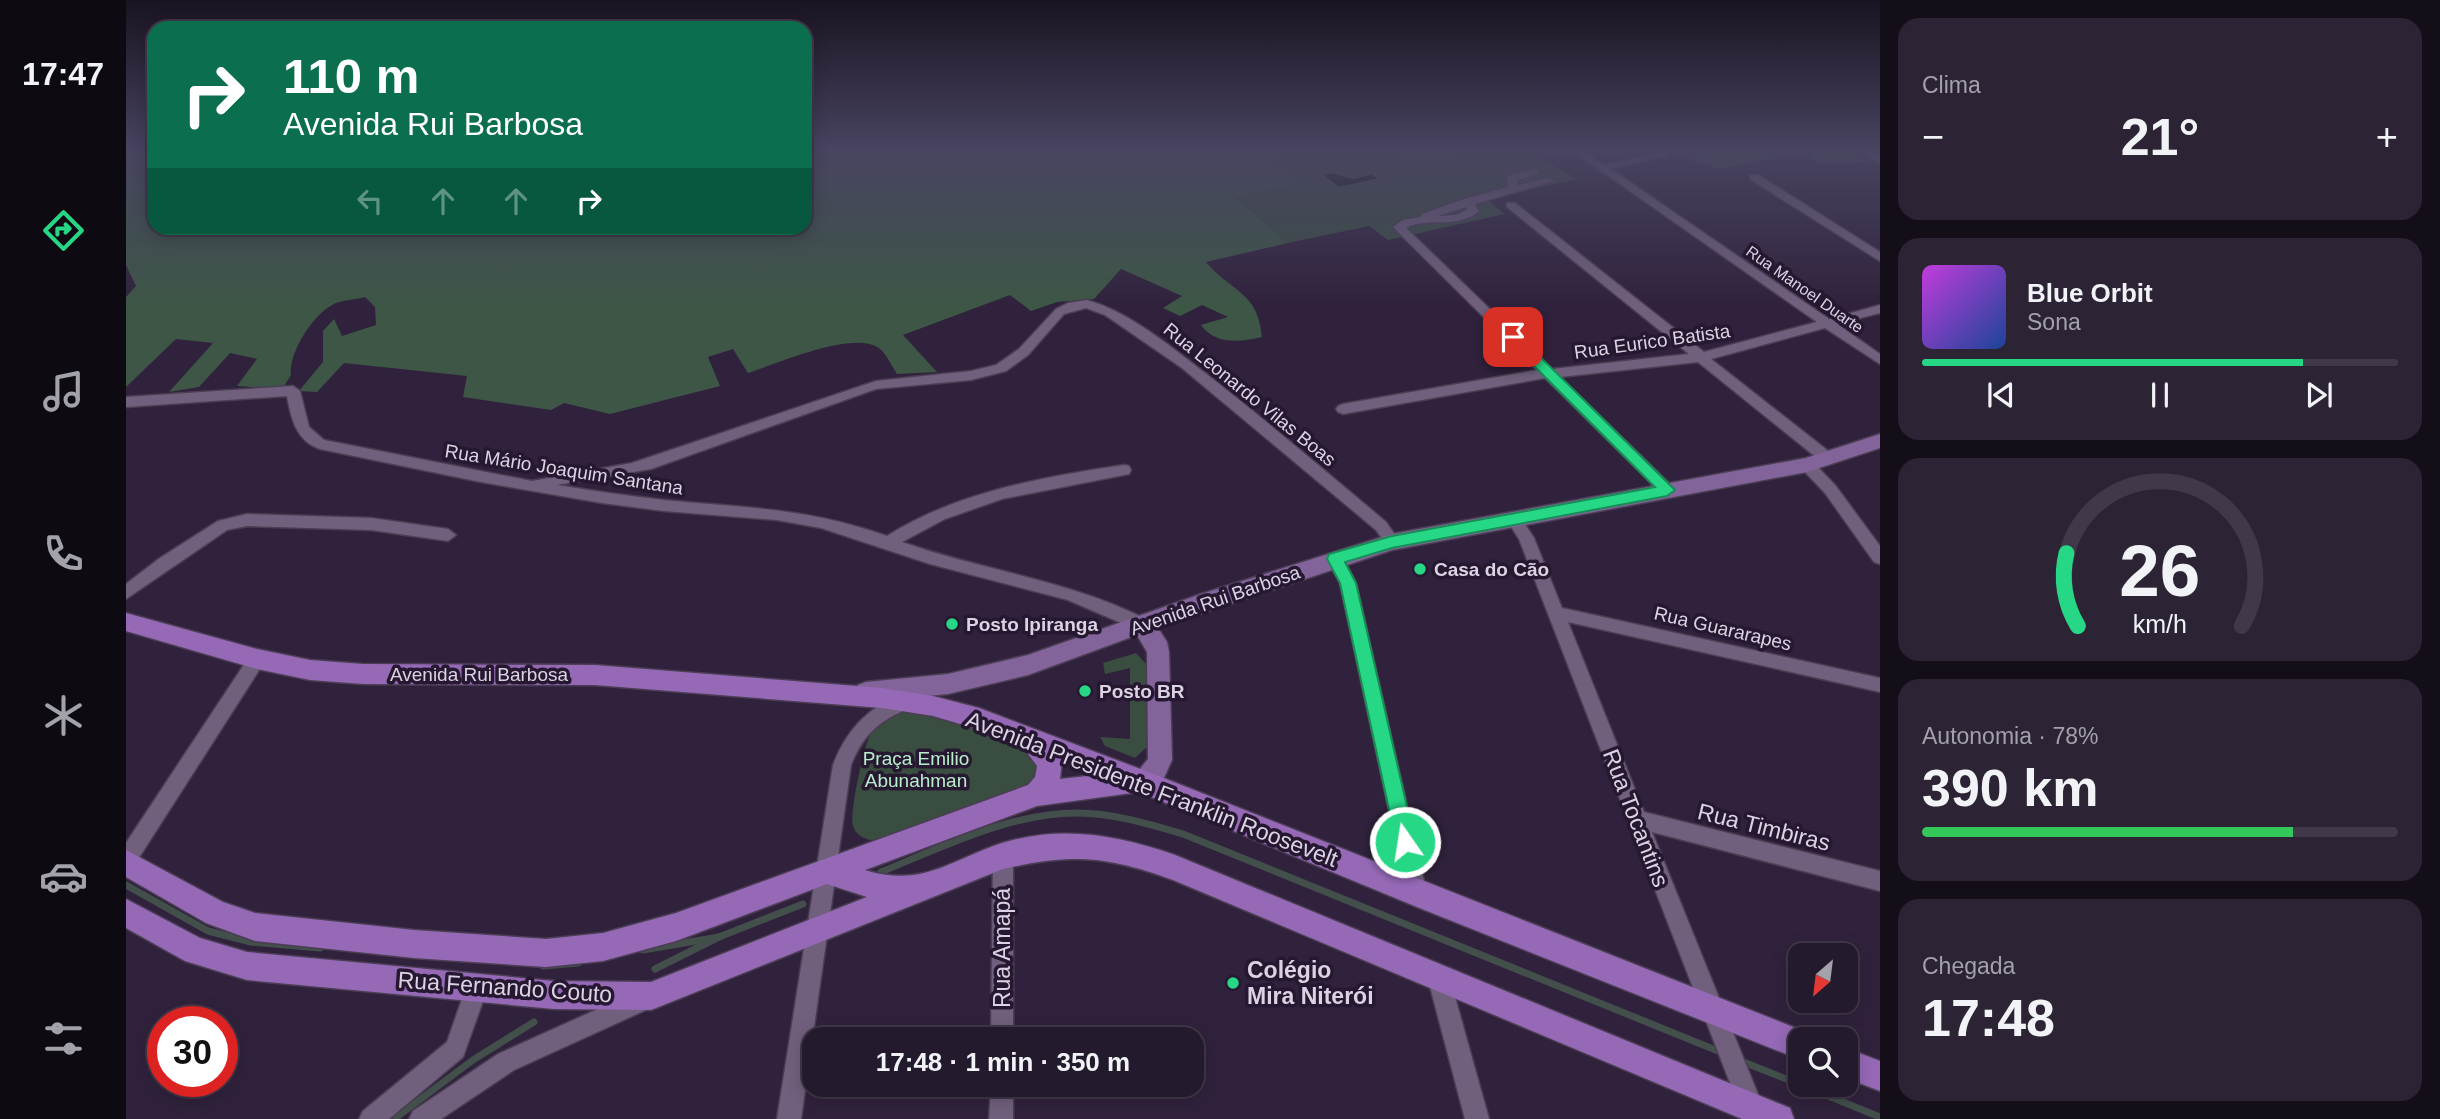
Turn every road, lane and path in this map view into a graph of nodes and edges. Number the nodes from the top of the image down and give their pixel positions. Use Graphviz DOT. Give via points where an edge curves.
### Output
graph roads {
  1 [pos="1468,201"];
  2 [pos="1651,201"];
  3 [pos="1792,201"];
  4 [pos="1511,205"];
  5 [pos="1880,257"];
  6 [pos="1880,309"];
  7 [pos="1828,324"];
  8 [pos="1702,357"];
  9 [pos="1880,360"];
  10 [pos="1551,374"];
  11 [pos="126,402"];
  12 [pos="1343,409"];
  13 [pos="1880,441"];
  14 [pos="1827,458"];
  15 [pos="1807,465"];
  16 [pos="1124,470"];
  17 [pos="533,485"];
  18 [pos="1667,490"];
  19 [pos="1514,519"];
  20 [pos="448,535"];
  21 [pos="1863,535"];
  22 [pos="1880,538"];
  23 [pos="890,542"];
  24 [pos="1392,542"];
  25 [pos="1880,558"];
  26 [pos="1335,559"];
  27 [pos="126,593"];
  28 [pos="1556,613"];
  29 [pos="126,622"];
  30 [pos="1142,625"];
  31 [pos="257,659"];
  32 [pos="1880,685"];
  33 [pos="838,694"];
  34 [pos="905,701"];
  35 [pos="933,706"];
  36 [pos="1030,737"];
  37 [pos="1142,781"];
  38 [pos="1037,794"];
  39 [pos="1637,820"];
  40 [pos="1003,856"];
  41 [pos="126,861"];
  42 [pos="827,871"];
  43 [pos="1880,881"];
  44 [pos="918,890"];
  45 [pos="1417,894"];
  46 [pos="126,912"];
  47 [pos="816,933"];
  48 [pos="1439,979"];
  49 [pos="477,987"];
  50 [pos="651,996"];
  51 [pos="1717,1023"];
  52 [pos="1002,1027"];
  53 [pos="1788,1042"];
  54 [pos="1858,1068"];
  55 [pos="1880,1076"];
  56 [pos="1002,1097"];
  57 [pos="1753,1113"];
  58 [pos="371,1119"];
  59 [pos="421,1119"];
  60 [pos="789,1119"];
  61 [pos="1002,1119"];
  62 [pos="1477,1119"];
  63 [pos="1779,1119"];
  1 -- 10 [label="street" via="1473,211 1466,216 1422,220 1399,228"];
  2 -- 7 [label="street, Rua Manoel Duarte"];
  3 -- 5 [label="street"];
  4 -- 8 [label="street"];
  6 -- 7 [label="street, Rua Eurico Batista"];
  7 -- 8 [label="street, Rua Eurico Batista"];
  7 -- 9 [label="street, Rua Manoel Duarte"];
  8 -- 10 [label="street, Rua Eurico Batista"];
  8 -- 14 [label="street"];
  10 -- 12 [label="street, Rua Eurico Batista"];
  10 -- 18 [label="street"];
  11 -- 17 [label="street, Rua Mário Joaquim Santana" via="293,391 301,427 307,438 320,444"];
  13 -- 14 [label="main road, Avenida Rui Barbosa"];
  14 -- 15 [label="main road, Avenida Rui Barbosa"];
  15 -- 18 [label="main road, Avenida Rui Barbosa"];
  15 -- 21 [label="street"];
  16 -- 23 [label="street" via="1054,480 981,502 925,522"];
  17 -- 23 [label="street, Rua Mário Joaquim Santana" via="694,510 766,511"];
  17 -- 24 [label="street, Rua Leonardo Vilas Boas" via="646,465 876,385 999,369 1012,363 1044,324 1069,307 1088,304 1110,310 1130,323 1294,452 1381,526"];
  18 -- 19 [label="main road, Avenida Rui Barbosa"];
  19 -- 24 [label="main road, Avenida Rui Barbosa"];
  19 -- 28 [label="street, Rua Tocantins"];
  20 -- 27 [label="street" via="371,524 247,520 223,526"];
  21 -- 22 [label="street"];
  21 -- 25 [label="street"];
  23 -- 30 [label="street, Rua Mário Joaquim Santana" via="943,561 1090,599"];
  24 -- 26 [label="main road, Avenida Rui Barbosa"];
  26 -- 30 [label="main road, Avenida Rui Barbosa"];
  26 -- 45 [label="street" via="1348,583"];
  28 -- 32 [label="street, Rua Guararapes"];
  28 -- 39 [label="street, Rua Tocantins"];
  29 -- 31 [label="main road, Avenida Rui Barbosa"];
  30 -- 33 [label="main road, Avenida Rui Barbosa" via="1028,665 927,687"];
  30 -- 37 [label="main road" via="1156,642 1160,760"];
  31 -- 33 [label="main road, Avenida Rui Barbosa" via="363,674 595,675"];
  31 -- 41 [label="street"];
  33 -- 34 [label="main road, Avenida Rui Barbosa"];
  34 -- 35 [label="main road, Avenida Rui Barbosa"];
  34 -- 42 [label="street" via="879,712 848,745"];
  35 -- 36 [label="main road, Avenida Presidente Franklin Roosevelt"];
  36 -- 37 [label="main road, Avenida Presidente Franklin Roosevelt"];
  36 -- 38 [label="main road" via="1050,763 1047,782"];
  37 -- 38 [label="main road"];
  37 -- 45 [label="main road, Avenida Presidente Franklin Roosevelt"];
  38 -- 42 [label="main road"];
  39 -- 43 [label="street, Rua Timbiras"];
  39 -- 51 [label="street, Rua Tocantins"];
  40 -- 44 [label="main road"];
  40 -- 48 [label="main road" via="1062,845 1135,854"];
  40 -- 52 [label="street, Rua Amapá"];
  41 -- 42 [label="main road, Rua Fernando Couto" via="216,913 256,927 545,953 603,947 676,927"];
  42 -- 44 [label="main road" via="877,887"];
  42 -- 47 [label="street"];
  44 -- 47 [label="main road, Rua Fernando Couto"];
  45 -- 51 [label="main road, Avenida Presidente Franklin Roosevelt"];
  46 -- 49 [label="main road, Rua Fernando Couto" via="195,951 247,966"];
  47 -- 50 [label="main road, Rua Fernando Couto"];
  47 -- 60 [label="street"];
  48 -- 57 [label="main road"];
  48 -- 62 [label="street"];
  49 -- 50 [label="main road, Rua Fernando Couto" via="554,995"];
  49 -- 58 [label="street" via="455,1049"];
  50 -- 59 [label="street" via="506,1062"];
  51 -- 53 [label="main road, Avenida Presidente Franklin Roosevelt"];
  51 -- 57 [label="street, Rua Tocantins"];
  54 -- 55 [label="main road"];
  56 -- 61 [label="street"];
  57 -- 63 [label="main road"];
}
